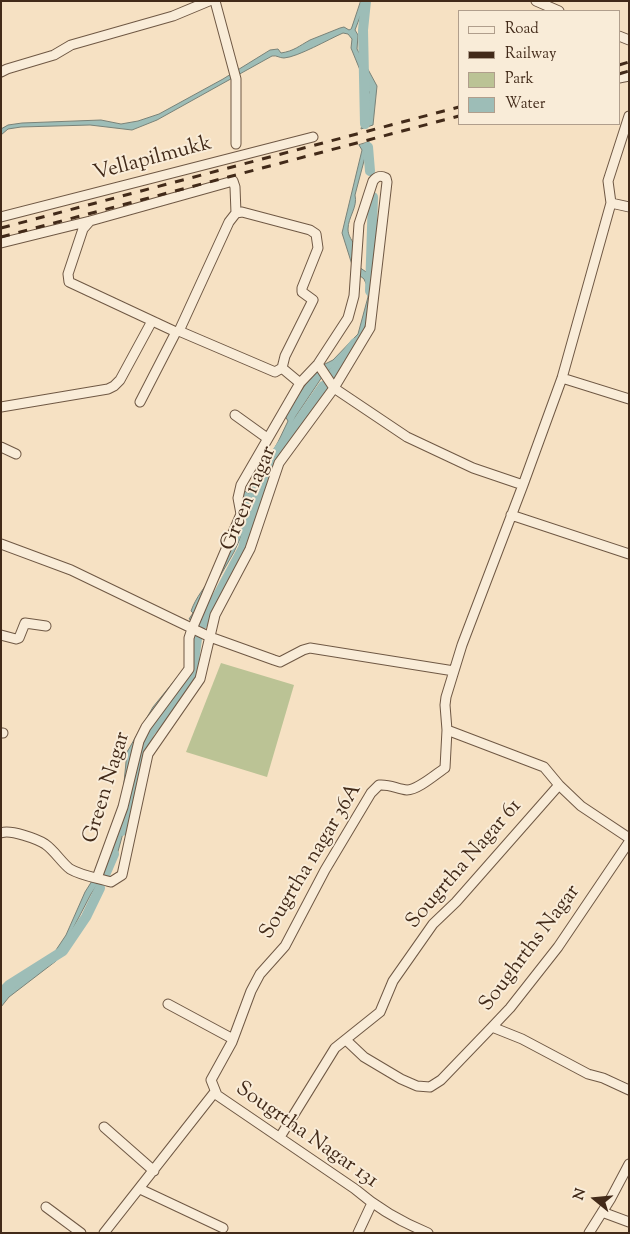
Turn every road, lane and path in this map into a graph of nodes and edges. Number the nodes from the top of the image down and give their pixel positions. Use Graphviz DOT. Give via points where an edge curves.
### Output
graph roads {
  1 [pos="209,1"];
  2 [pos="215,1"];
  3 [pos="536,1"];
  4 [pos="557,10"];
  5 [pos="1,72"];
  6 [pos="629,116"];
  7 [pos="313,137"];
  8 [pos="236,144"];
  9 [pos="611,203"];
  10 [pos="629,207"];
  11 [pos="236,213"];
  12 [pos="1,217"];
  13 [pos="90,222"];
  14 [pos="1,243"];
  15 [pos="152,320"];
  16 [pos="177,332"];
  17 [pos="318,364"];
  18 [pos="282,368"];
  19 [pos="562,378"];
  20 [pos="300,383"];
  21 [pos="334,388"];
  22 [pos="629,399"];
  23 [pos="140,402"];
  24 [pos="1,406"];
  25 [pos="235,415"];
  26 [pos="267,438"];
  27 [pos="1,447"];
  28 [pos="16,454"];
  29 [pos="523,485"];
  30 [pos="511,515"];
  31 [pos="1,544"];
  32 [pos="629,554"];
  33 [pos="46,626"];
  34 [pos="192,629"];
  35 [pos="1,635"];
  36 [pos="210,637"];
  37 [pos="454,671"];
  38 [pos="447,730"];
  39 [pos="560,785"];
  40 [pos="1,833"];
  41 [pos="629,838"];
  42 [pos="629,842"];
  43 [pos="97,878"];
  44 [pos="168,1004"];
  45 [pos="492,1027"];
  46 [pos="233,1039"];
  47 [pos="346,1040"];
  48 [pos="629,1090"];
  49 [pos="214,1094"];
  50 [pos="104,1127"];
  51 [pos="280,1137"];
  52 [pos="629,1164"];
  53 [pos="154,1171"];
  54 [pos="140,1189"];
  55 [pos="372,1203"];
  56 [pos="46,1207"];
  57 [pos="602,1212"];
  58 [pos="629,1222"];
  59 [pos="223,1228"];
  60 [pos="81,1233"];
  61 [pos="104,1233"];
  62 [pos="358,1233"];
  63 [pos="428,1233"];
  64 [pos="589,1233"];
  1 -- 5 [label="street" via="174,16 71,45"];
  2 -- 8 [label="street" via="236,80"];
  3 -- 4 [label="street"];
  6 -- 9 [label="street" via="608,181"];
  7 -- 12 [label="street, Vellapilmukk"];
  9 -- 10 [label="street"];
  9 -- 19 [label="street, Sougrtha nagar 36A"];
  11 -- 13 [label="street" via="234,181"];
  11 -- 16 [label="street"];
  11 -- 18 [label="street" via="316,234 318,248 302,288 302,292 314,300"];
  13 -- 14 [label="street"];
  13 -- 15 [label="street" via="83,229 68,274 69,282"];
  15 -- 16 [label="street"];
  15 -- 24 [label="street" via="114,386"];
  16 -- 18 [label="street" via="275,372"];
  16 -- 23 [label="street"];
  17 -- 20 [label="street, Green Nagar"];
  17 -- 21 [label="street"];
  17 -- 21 [label="street, Green nagar" via="348,318 354,296 359,224 373,181 381,176 387,182 370,328"];
  18 -- 20 [label="street"];
  19 -- 22 [label="street"];
  19 -- 29 [label="street, Sougrtha nagar 36A"];
  20 -- 26 [label="street, Green Nagar"];
  21 -- 29 [label="street" via="407,437 473,468"];
  21 -- 36 [label="street, Green nagar" via="279,463 250,548 215,615"];
  25 -- 26 [label="street"];
  26 -- 34 [label="street, Green Nagar" via="241,485 238,498 241,514"];
  27 -- 28 [label="street"];
  29 -- 30 [label="street, Sougrtha nagar 36A"];
  30 -- 32 [label="street"];
  30 -- 37 [label="street, Sougrtha nagar 36A"];
  31 -- 34 [label="street" via="71,570"];
  33 -- 35 [label="street" via="25,623 19,638"];
  34 -- 36 [label="street"];
  34 -- 43 [label="street, Green Nagar" via="188,669 139,741 123,807"];
  36 -- 37 [label="street" via="280,662 310,648"];
  36 -- 43 [label="street, Green nagar" via="200,679 148,754 122,875 111,882"];
  37 -- 38 [label="street, Sougrtha nagar 36A" via="445,705"];
  38 -- 39 [label="street" via="544,767"];
  38 -- 46 [label="street, Sougrtha nagar 36A" via="445,768 415,788 407,790 388,784 379,785 371,793 285,946 255,982"];
  39 -- 41 [label="street" via="581,806"];
  39 -- 47 [label="street, Sougrtha Nagar 61" via="433,924 393,981 380,1012"];
  40 -- 43 [label="street, Green nagar" via="12,832 45,844 69,868"];
  42 -- 45 [label="street, Soughrths Nagar" via="558,947"];
  44 -- 46 [label="street"];
  45 -- 47 [label="street" via="441,1080 430,1087 401,1079 364,1057"];
  45 -- 48 [label="street, Soughrths Nagar" via="588,1074"];
  46 -- 49 [label="street, Sougrtha nagar 36A" via="211,1080 217,1095"];
  47 -- 51 [label="street, Sougrtha Nagar 61" via="336,1048"];
  49 -- 51 [label="street, Sougrtha Nagar 131"];
  49 -- 53 [label="street, Sougrtha Nagar 131"];
  50 -- 53 [label="street"];
  51 -- 55 [label="street, Sougrtha Nagar 131"];
  52 -- 57 [label="street"];
  53 -- 54 [label="street, Sougrtha Nagar 131"];
  54 -- 59 [label="street"];
  54 -- 61 [label="street, Sougrtha Nagar 131"];
  55 -- 62 [label="street"];
  55 -- 63 [label="street, Sougrtha Nagar 131" via="404,1223"];
  56 -- 60 [label="street"];
  57 -- 58 [label="street"];
  57 -- 64 [label="street"];
}
